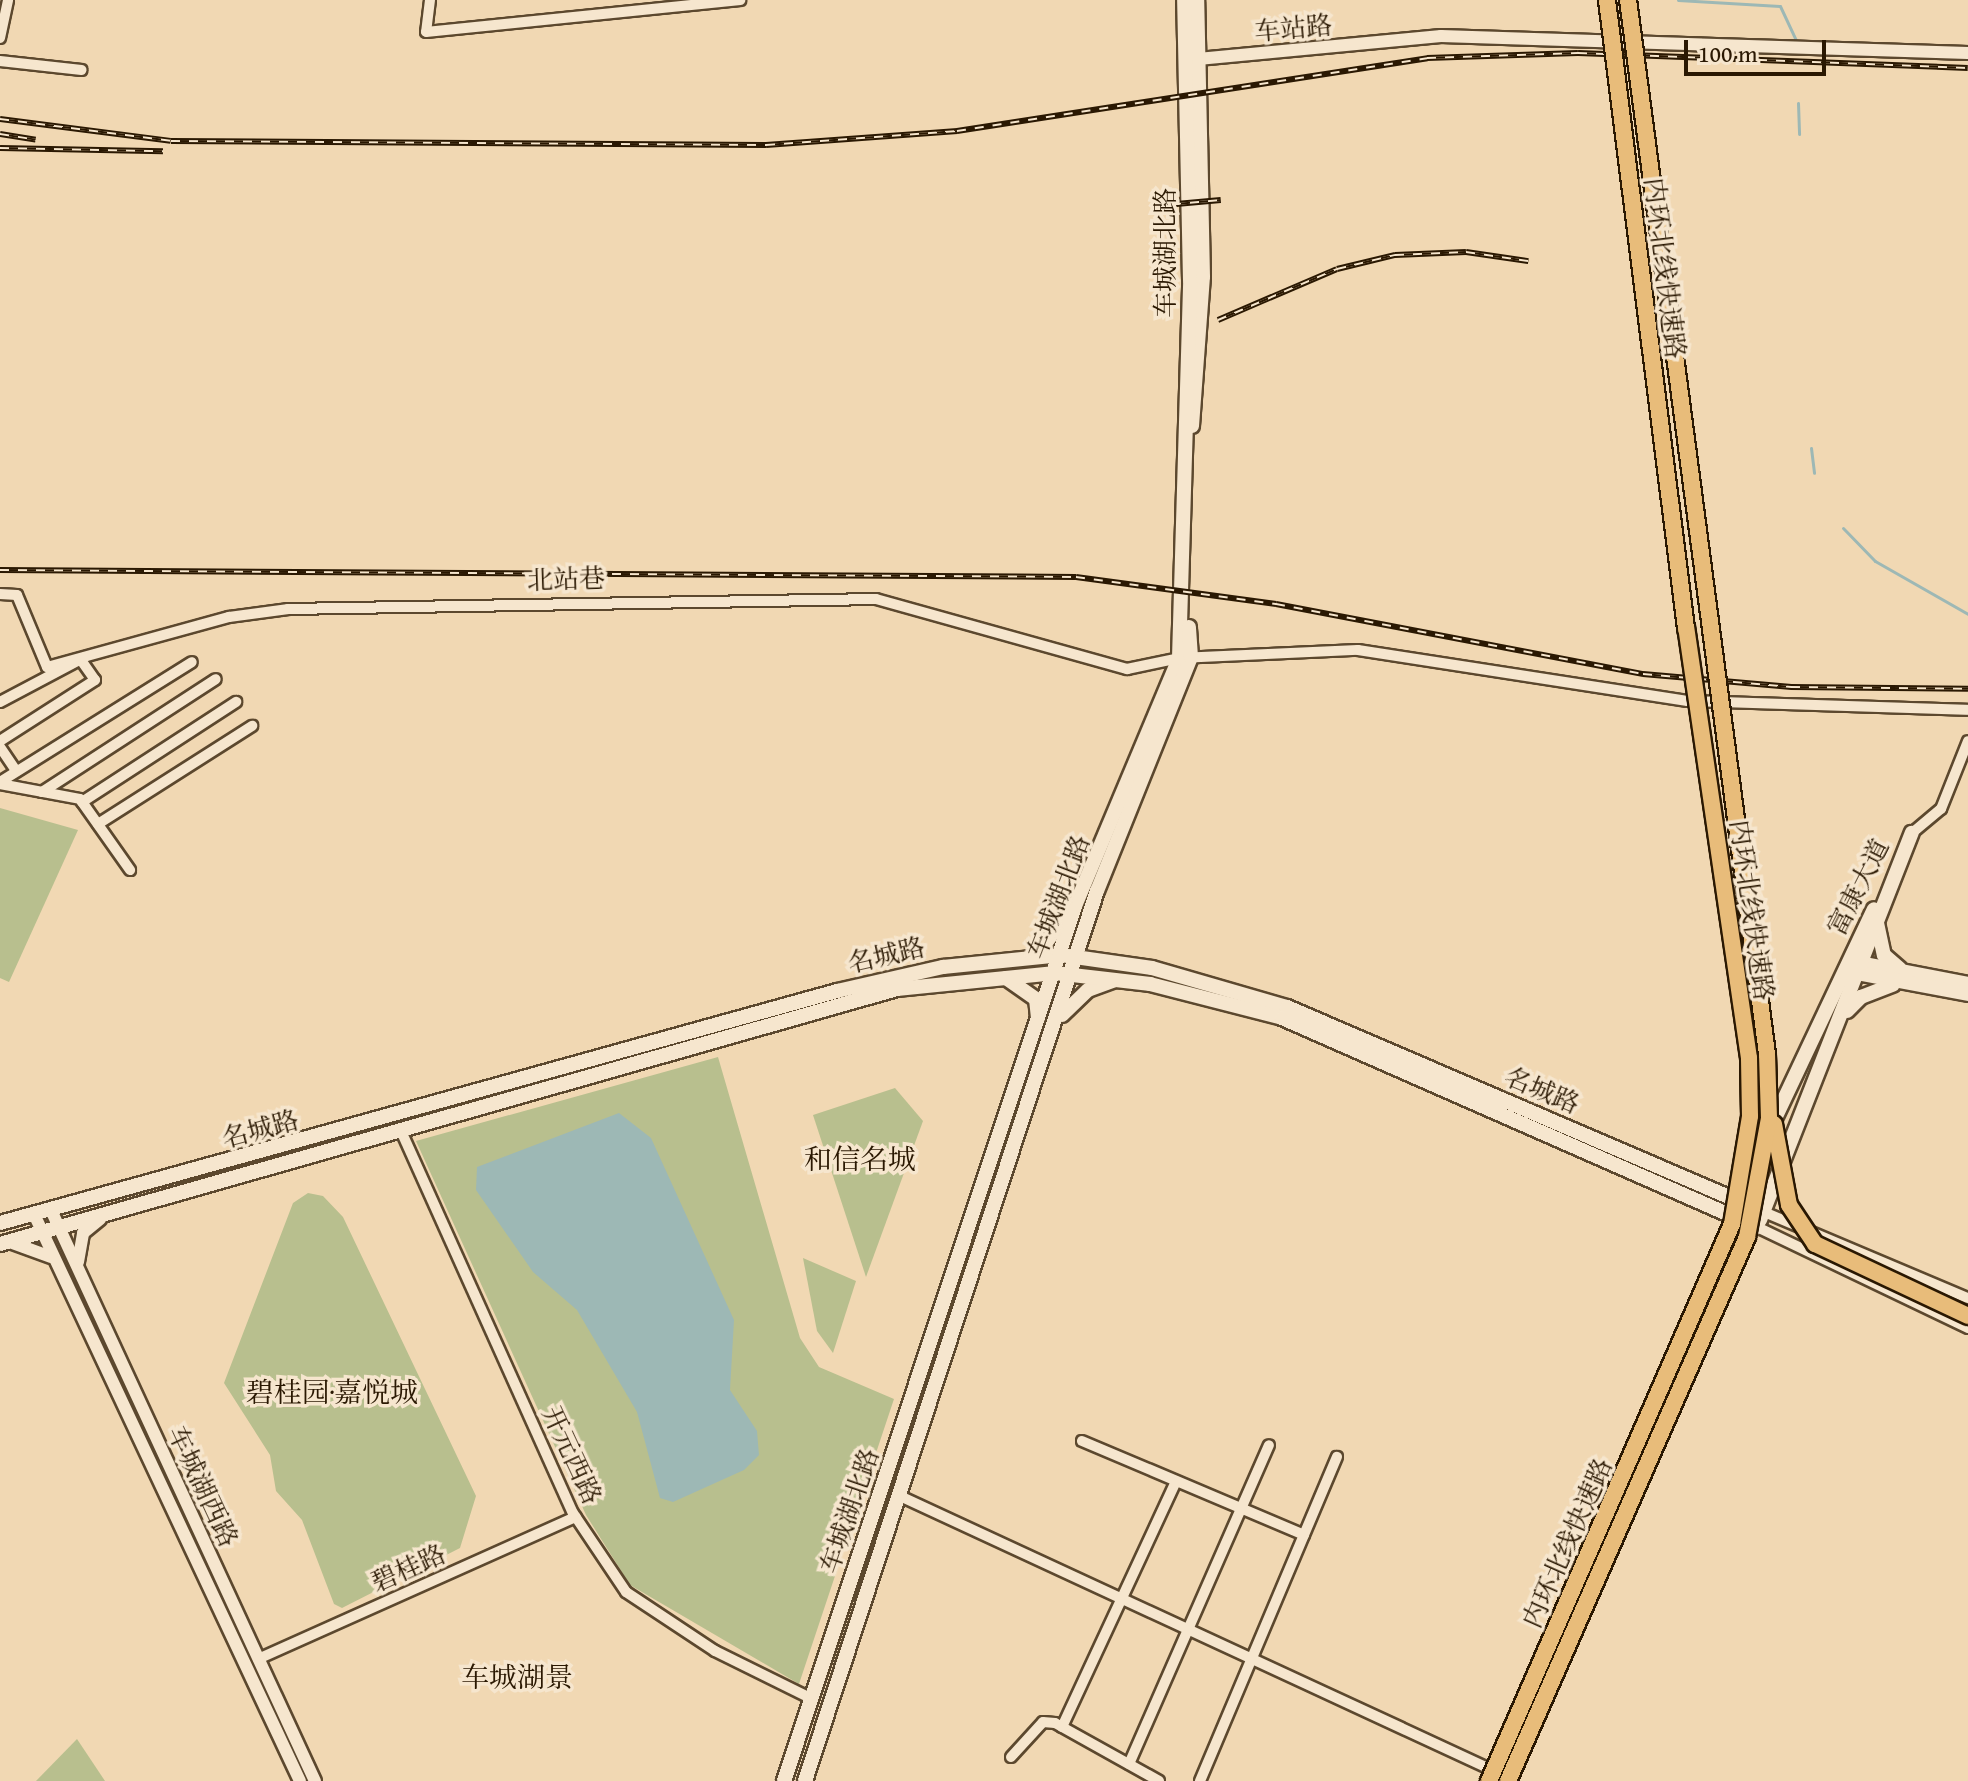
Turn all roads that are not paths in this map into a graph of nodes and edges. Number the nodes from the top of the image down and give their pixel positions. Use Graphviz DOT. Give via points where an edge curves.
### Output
graph roads {
  1 [pos="8,0"];
  2 [pos="430,0"];
  3 [pos="740,0"];
  4 [pos="1184,0"];
  5 [pos="1197,0"];
  6 [pos="1607,0"];
  7 [pos="1628,0"];
  8 [pos="0,38"];
  9 [pos="1968,53"];
  10 [pos="1198,59"];
  11 [pos="0,61"];
  12 [pos="82,70"];
  13 [pos="0,594"];
  14 [pos="1185,658"];
  15 [pos="84,659"];
  16 [pos="192,662"];
  17 [pos="216,679"];
  18 [pos="0,702"];
  19 [pos="236,702"];
  20 [pos="1968,710"];
  21 [pos="252,726"];
  22 [pos="1968,741"];
  23 [pos="0,744"];
  24 [pos="16,771"];
  25 [pos="0,783"];
  26 [pos="1130,787"];
  27 [pos="42,792"];
  28 [pos="82,802"];
  29 [pos="98,824"];
  30 [pos="1912,833"];
  31 [pos="130,870"];
  32 [pos="1877,923"];
  33 [pos="1086,927"];
  34 [pos="1061,955"];
  35 [pos="1078,956"];
  36 [pos="1034,957"];
  37 [pos="1115,962"];
  38 [pos="1853,967"];
  39 [pos="1055,973"];
  40 [pos="1072,975"];
  41 [pos="1002,976"];
  42 [pos="1907,978"];
  43 [pos="1118,980"];
  44 [pos="1968,984"];
  45 [pos="1968,994"];
  46 [pos="1841,1017"];
  47 [pos="1038,1023"];
  48 [pos="1056,1026"];
  49 [pos="1768,1083"];
  50 [pos="402,1133"];
  51 [pos="1737,1200"];
  52 [pos="51,1210"];
  53 [pos="1764,1212"];
  54 [pos="34,1214"];
  55 [pos="1730,1216"];
  56 [pos="100,1219"];
  57 [pos="0,1223"];
  58 [pos="1757,1227"];
  59 [pos="60,1230"];
  60 [pos="43,1234"];
  61 [pos="5,1243"];
  62 [pos="55,1259"];
  63 [pos="78,1270"];
  64 [pos="1699,1286"];
  65 [pos="1726,1298"];
  66 [pos="1968,1298"];
  67 [pos="1968,1316"];
  68 [pos="1968,1328"];
  69 [pos="1082,1441"];
  70 [pos="1269,1445"];
  71 [pos="1337,1457"];
  72 [pos="1176,1481"];
  73 [pos="902,1497"];
  74 [pos="1242,1509"];
  75 [pos="576,1517"];
  76 [pos="1304,1535"];
  77 [pos="1121,1598"];
  78 [pos="1187,1629"];
  79 [pos="1251,1658"];
  80 [pos="258,1659"];
  81 [pos="812,1699"];
  82 [pos="1062,1727"];
  83 [pos="1011,1757"];
  84 [pos="1129,1764"];
  85 [pos="1488,1774"];
  86 [pos="300,1781"];
  87 [pos="315,1781"];
  88 [pos="784,1781"];
  89 [pos="805,1781"];
  90 [pos="1159,1781"];
  91 [pos="1200,1781"];
  92 [pos="1508,1781"];
  1 -- 8 [label="street"];
  2 -- 3 [label="street" via="426,32"];
  4 -- 14 [label="main road, 车城湖北路" via="1190,280"];
  5 -- 10 [label="main road, 车城湖北路"];
  6 -- 85 [label="highway, 内环北线快速路, bridge" via="1686,628 1749,1058 1750,1116 1732,1224"];
  7 -- 49 [label="highway, 内环北线快速路, bridge"];
  9 -- 10 [label="street, 车站路" via="1441,36"];
  10 -- 14 [label="main road, 车城湖北路" via="1203,277 1200,400 1191,429"];
  11 -- 12 [label="street"];
  13 -- 15 [label="street, 北站巷" via="17,595 47,667"];
  14 -- 15 [label="street, 北站巷" via="1157,668 1101,665 876,599 288,609"];
  14 -- 20 [label="street, 北站巷" via="1358,650 1687,701"];
  14 -- 26 [label="main road, 车城湖北路"];
  14 -- 33 [label="main road, 车城湖北路"];
  15 -- 18 [label="street"];
  15 -- 23 [label="street" via="95,680"];
  16 -- 24 [label="street"];
  17 -- 27 [label="street"];
  19 -- 28 [label="street"];
  21 -- 29 [label="street"];
  22 -- 30 [label="street" via="1941,809"];
  23 -- 24 [label="street"];
  24 -- 25 [label="street"];
  25 -- 27 [label="street"];
  26 -- 34 [label="main road, 车城湖北路" via="1075,906"];
  26 -- 36 [label="main road" via="1057,935"];
  27 -- 28 [label="street"];
  28 -- 29 [label="street"];
  29 -- 31 [label="street"];
  30 -- 32 [label="main road, 富康大道"];
  30 -- 38 [label="main road, 富康大道"];
  32 -- 38 [label="main road, 富康大道"];
  32 -- 42 [label="main road" via="1884,955"];
  33 -- 35 [label="main road, 车城湖北路"];
  33 -- 37 [label="main road" via="1099,956"];
  34 -- 35 [label="main road, 名城路"];
  34 -- 36 [label="main road, 名城路"];
  34 -- 39 [label="main road, 车城湖北路"];
  35 -- 37 [label="main road, 名城路"];
  35 -- 40 [label="main road, 车城湖北路"];
  36 -- 52 [label="main road, 名城路" via="943,967 837,991"];
  37 -- 51 [label="main road, 名城路" via="1287,1007"];
  38 -- 42 [label="main road"];
  38 -- 46 [label="main road, 富康大道"];
  38 -- 51 [label="main road, 富康大道"];
  39 -- 40 [label="main road, 名城路"];
  39 -- 41 [label="main road, 名城路"];
  39 -- 47 [label="main road, 车城湖北路"];
  40 -- 43 [label="main road, 名城路"];
  40 -- 48 [label="main road, 车城湖北路"];
  41 -- 47 [label="main road" via="1036,999"];
  41 -- 50 [label="main road, 名城路" via="897,989"];
  42 -- 44 [label="main road"];
  42 -- 45 [label="main road"];
  42 -- 46 [label="main road" via="1879,987"];
  43 -- 48 [label="main road" via="1088,990"];
  43 -- 55 [label="main road, 名城路" via="1282,1018"];
  46 -- 53 [label="main road, 富康大道"];
  47 -- 81 [label="main road, 车城湖北路"];
  48 -- 73 [label="main road, 车城湖北路"];
  49 -- 67 [label="highway, bridge" via="1789,1205 1815,1244"];
  49 -- 92 [label="highway, 内环北线快速路, bridge" via="1764,1159 1747,1237"];
  50 -- 56 [label="main road, 名城路"];
  50 -- 75 [label="street, 开元西路"];
  51 -- 53 [label="main road, 名城路"];
  51 -- 55 [label="main road, 富康大道"];
  52 -- 54 [label="main road, 名城路"];
  52 -- 59 [label="street, 车城湖西路"];
  53 -- 58 [label="main road, 富康大道"];
  53 -- 66 [label="street"];
  54 -- 57 [label="main road, 名城路"];
  54 -- 60 [label="street, 车城湖西路"];
  55 -- 58 [label="main road, 名城路"];
  55 -- 64 [label="main road, 富康大道"];
  56 -- 59 [label="main road, 名城路"];
  56 -- 63 [label="street" via="83,1233"];
  58 -- 65 [label="main road, 富康大道"];
  58 -- 68 [label="street"];
  59 -- 60 [label="main road, 名城路"];
  59 -- 63 [label="street, 车城湖西路"];
  60 -- 61 [label="main road, 名城路"];
  60 -- 62 [label="street, 车城湖西路"];
  61 -- 62 [label="street"];
  62 -- 86 [label="street, 车城湖西路"];
  63 -- 80 [label="street, 车城湖西路"];
  69 -- 72 [label="street"];
  70 -- 74 [label="street"];
  71 -- 76 [label="street"];
  72 -- 74 [label="street"];
  72 -- 77 [label="street"];
  73 -- 77 [label="street"];
  73 -- 89 [label="main road, 车城湖北路"];
  74 -- 76 [label="street"];
  74 -- 78 [label="street"];
  75 -- 80 [label="street, 碧桂路"];
  75 -- 81 [label="street, 开元西路" via="626,1592 715,1651"];
  76 -- 79 [label="street"];
  77 -- 78 [label="street"];
  77 -- 82 [label="street"];
  78 -- 79 [label="street"];
  78 -- 84 [label="street"];
  79 -- 85 [label="street"];
  79 -- 91 [label="street"];
  80 -- 87 [label="street, 车城湖西路"];
  81 -- 88 [label="main road, 车城湖北路"];
  82 -- 83 [label="street" via="1043,1722"];
  82 -- 84 [label="street"];
  84 -- 90 [label="street"];
}
